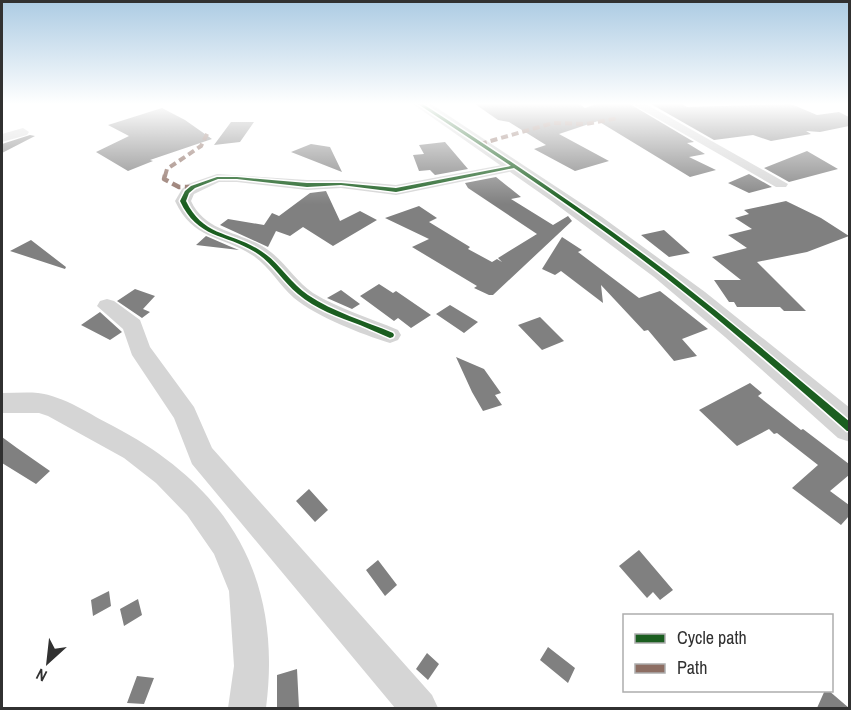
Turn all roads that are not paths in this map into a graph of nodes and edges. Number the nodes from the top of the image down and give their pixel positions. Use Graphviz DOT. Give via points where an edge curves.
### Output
graph roads {
  1 [pos="469,137"];
  2 [pos="697,137"];
  3 [pos="513,167"];
  4 [pos="781,184"];
  5 [pos="107,306"];
  6 [pos="390,335"];
  7 [pos="2,403"];
  8 [pos="849,428"];
  9 [pos="247,708"];
  10 [pos="419,708"];
  1 -- 3 [label="street"];
  2 -- 4 [label="street"];
  3 -- 6 [label="street" via="410,189 237,178 208,180 187,192 183,201 196,224 256,250 306,296"];
  3 -- 8 [label="street" via="695,298"];
  5 -- 10 [label="street" via="132,325 140,349 185,414 202,456"];
  7 -- 9 [label="street" via="40,403 57,409 132,450 166,474 197,505 225,544 245,591 252,666"];
}
